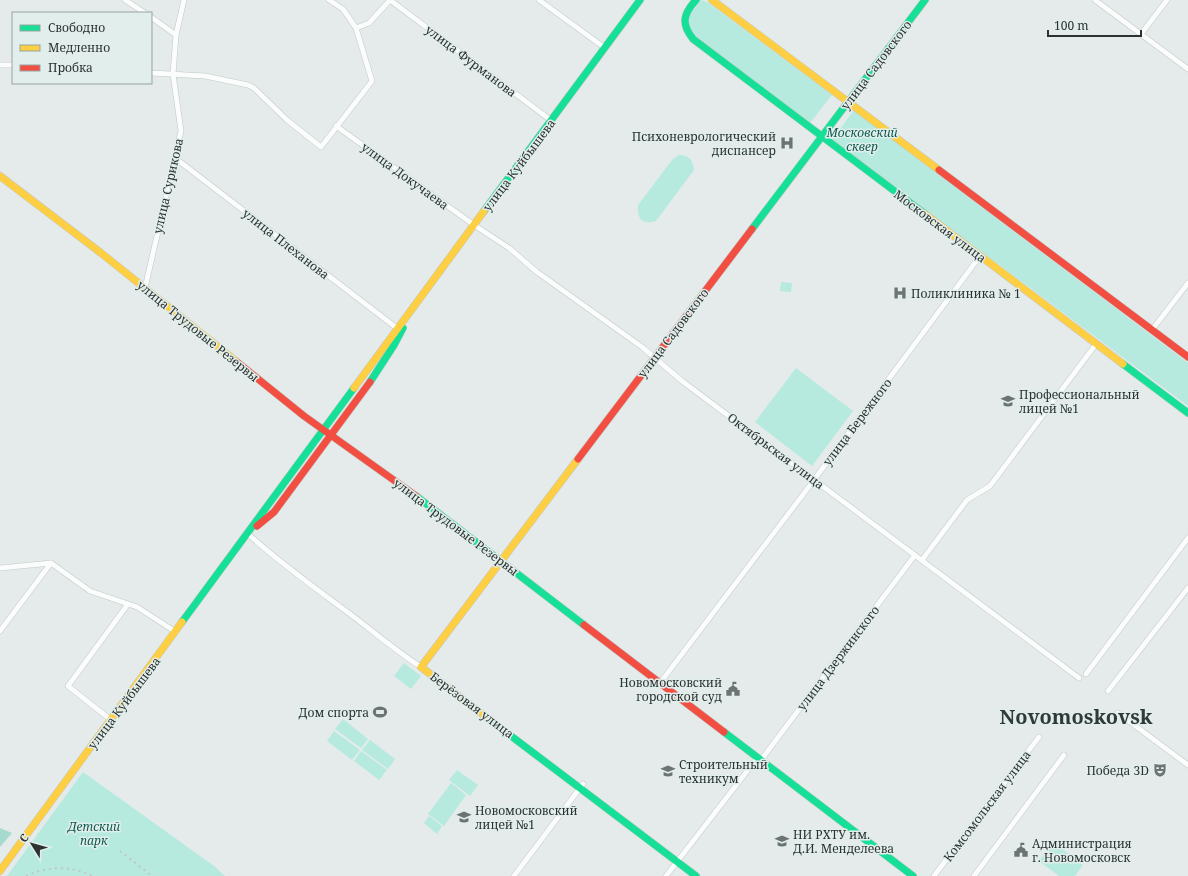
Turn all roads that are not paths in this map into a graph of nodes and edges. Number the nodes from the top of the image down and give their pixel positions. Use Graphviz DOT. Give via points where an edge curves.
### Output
graph roads {
  1 [pos="125,0"];
  2 [pos="184,0"];
  3 [pos="329,0"];
  4 [pos="390,0"];
  5 [pos="539,0"];
  6 [pos="640,0"];
  7 [pos="686,0"];
  8 [pos="696,0"];
  9 [pos="712,0"];
  10 [pos="925,0"];
  11 [pos="1095,0"];
  12 [pos="1167,0"];
  13 [pos="143,12"];
  14 [pos="685,15"];
  15 [pos="152,18"];
  16 [pos="356,28"];
  17 [pos="1141,34"];
  18 [pos="176,35"];
  19 [pos="605,48"];
  20 [pos="0,65"];
  21 [pos="12,65"];
  22 [pos="1188,69"];
  23 [pos="152,73"];
  24 [pos="173,74"];
  25 [pos="848,102"];
  26 [pos="552,121"];
  27 [pos="336,126"];
  28 [pos="822,137"];
  29 [pos="174,158"];
  30 [pos="0,176"];
  31 [pos="474,225"];
  32 [pos="980,256"];
  33 [pos="1188,283"];
  34 [pos="145,288"];
  35 [pos="416,305"];
  36 [pos="398,330"];
  37 [pos="1152,330"];
  38 [pos="1096,344"];
  39 [pos="654,358"];
  40 [pos="1188,358"];
  41 [pos="1188,413"];
  42 [pos="324,430"];
  43 [pos="331,435"];
  44 [pos="814,480"];
  45 [pos="248,534"];
  46 [pos="1188,538"];
  47 [pos="916,555"];
  48 [pos="922,560"];
  49 [pos="501,561"];
  50 [pos="51,563"];
  51 [pos="0,568"];
  52 [pos="1188,588"];
  53 [pos="128,604"];
  54 [pos="0,631"];
  55 [pos="176,632"];
  56 [pos="421,667"];
  57 [pos="1086,674"];
  58 [pos="1080,678"];
  59 [pos="660,683"];
  60 [pos="1108,691"];
  61 [pos="1118,713"];
  62 [pos="111,720"];
  63 [pos="1039,736"];
  64 [pos="1064,755"];
  65 [pos="759,758"];
  66 [pos="1188,765"];
  67 [pos="582,786"];
  68 [pos="677,862"];
  69 [pos="0,871"];
  70 [pos="514,876"];
  71 [pos="666,876"];
  72 [pos="696,876"];
  73 [pos="914,876"];
  74 [pos="934,876"];
  75 [pos="974,876"];
  1 -- 13 [label="street"];
  2 -- 18 [label="street, улица Сурикова"];
  3 -- 16 [label="street" via="344,9"];
  4 -- 16 [label="street" via="369,23"];
  4 -- 26 [label="street, улица Фурманова"];
  5 -- 19 [label="street"];
  6 -- 19 [label="main road, улица Куйбышева"];
  7 -- 14 [label="main road"];
  8 -- 14 [label="main road"];
  9 -- 25 [label="main road"];
  10 -- 25 [label="main road, улица Садовского"];
  11 -- 17 [label="street"];
  12 -- 17 [label="street"];
  14 -- 28 [label="main road, Московская улица" via="684,25 693,38"];
  15 -- 18 [label="street"];
  16 -- 27 [label="street" via="372,80"];
  17 -- 22 [label="street"];
  18 -- 24 [label="street, улица Сурикова"];
  19 -- 26 [label="main road, улица Куйбышева"];
  20 -- 21 [label="street"];
  23 -- 24 [label="street"];
  24 -- 27 [label="street" via="205,76 251,86 286,120 321,147"];
  24 -- 29 [label="street, улица Сурикова" via="181,131"];
  25 -- 28 [label="main road, улица Садовского"];
  25 -- 37 [label="main road"];
  26 -- 31 [label="main road, улица Куйбышева"];
  27 -- 31 [label="street, улица Докучаева"];
  28 -- 32 [label="main road, Московская улица"];
  28 -- 39 [label="main road, улица Садовского"];
  29 -- 34 [label="street, улица Сурикова"];
  29 -- 36 [label="street, улица Плеханова"];
  30 -- 34 [label="main road, улица Трудовые Резервы"];
  31 -- 35 [label="main road, улица Куйбышева"];
  31 -- 39 [label="street, Октябрьская улица" via="505,244 537,272"];
  32 -- 38 [label="main road, Московская улица"];
  32 -- 44 [label="street, улица Бережного"];
  33 -- 37 [label="street"];
  34 -- 42 [label="main road, улица Трудовые Резервы"];
  35 -- 36 [label="main road, улица Куйбышева"];
  35 -- 43 [label="main road" via="378,371"];
  36 -- 42 [label="main road, улица Куйбышева"];
  37 -- 40 [label="main road"];
  38 -- 41 [label="main road, Московская улица"];
  38 -- 48 [label="street" via="990,486 967,500"];
  39 -- 44 [label="street, Октябрьская улица"];
  39 -- 49 [label="main road, улица Садовского"];
  42 -- 43 [label="main road, улица Трудовые Резервы"];
  42 -- 45 [label="main road, улица Куйбышева"];
  43 -- 45 [label="main road" via="274,512"];
  43 -- 49 [label="main road, улица Трудовые Резервы"];
  44 -- 47 [label="street, Октябрьская улица"];
  44 -- 59 [label="street, улица Бережного"];
  45 -- 55 [label="main road, улица Куйбышева"];
  45 -- 56 [label="street, Берёзовая улица" via="281,562"];
  46 -- 57 [label="street"];
  47 -- 48 [label="street, Октябрьская улица"];
  47 -- 65 [label="street, улица Дзержинского"];
  48 -- 58 [label="street, Октябрьская улица"];
  49 -- 56 [label="main road, улица Садовского"];
  49 -- 59 [label="main road, улица Трудовые Резервы"];
  50 -- 51 [label="street"];
  50 -- 53 [label="street" via="90,591"];
  50 -- 54 [label="street"];
  52 -- 60 [label="street"];
  53 -- 55 [label="street"];
  53 -- 62 [label="street" via="68,686"];
  55 -- 62 [label="main road, улица Куйбышева"];
  56 -- 67 [label="main road, Берёзовая улица"];
  59 -- 65 [label="main road, улица Трудовые Резервы"];
  61 -- 66 [label="street"];
  62 -- 69 [label="main road, улица Куйбышева"];
  63 -- 74 [label="street, Комсомольская улица"];
  64 -- 75 [label="street"];
  65 -- 68 [label="street, улица Дзержинского"];
  65 -- 73 [label="main road, улица Трудовые Резервы"];
  67 -- 68 [label="main road, Берёзовая улица"];
  67 -- 70 [label="street"];
  68 -- 71 [label="street, улица Дзержинского"];
  68 -- 72 [label="main road, Берёзовая улица"];
}
